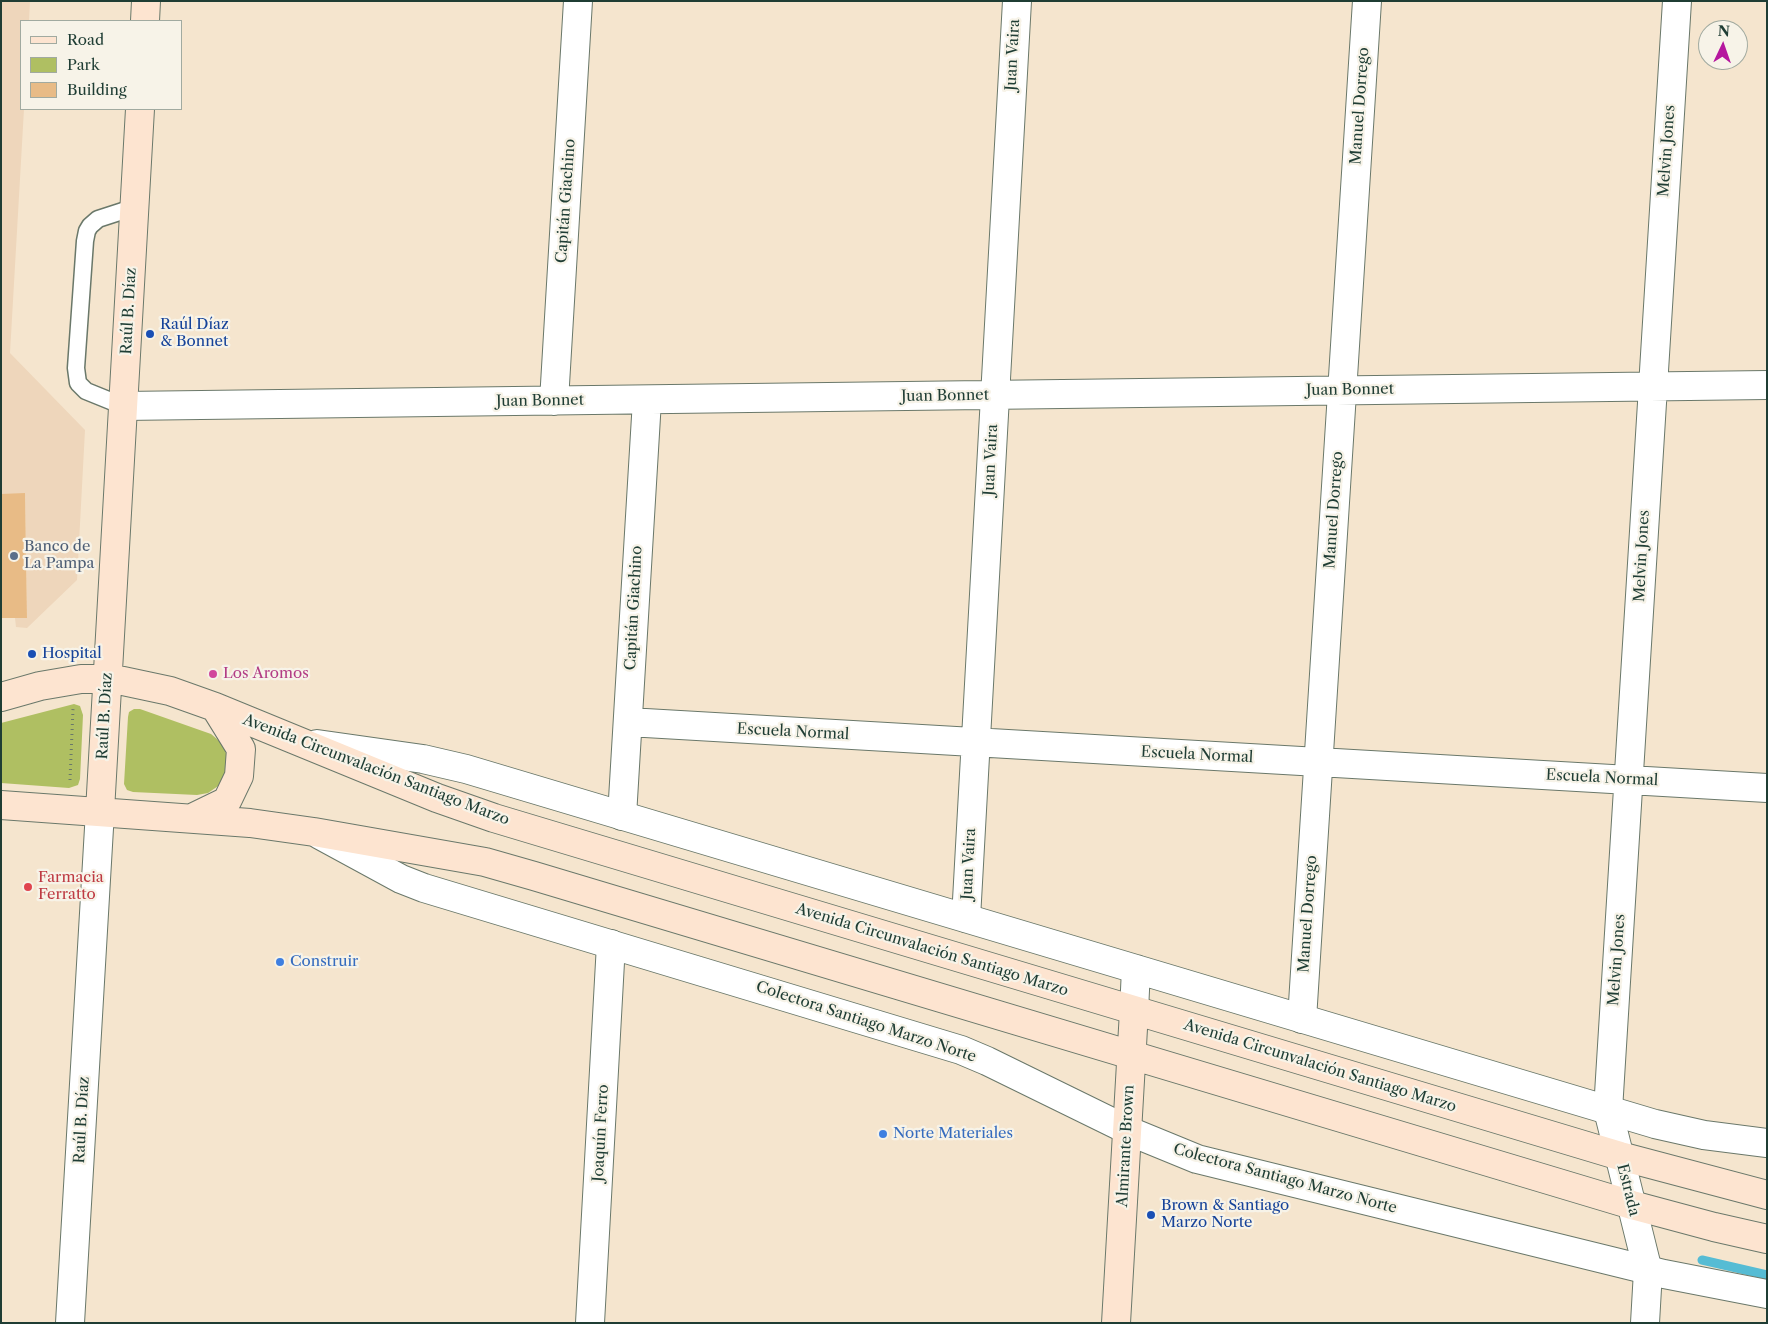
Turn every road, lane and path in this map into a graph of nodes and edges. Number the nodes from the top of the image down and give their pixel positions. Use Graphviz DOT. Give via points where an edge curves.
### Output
graph roads {
  1 [pos="146,1"];
  2 [pos="578,1"];
  3 [pos="1016,1"];
  4 [pos="1367,1"];
  5 [pos="1677,1"];
  6 [pos="145,20"];
  7 [pos="140,110"];
  8 [pos="134,207"];
  9 [pos="1767,385"];
  10 [pos="1652,387"];
  11 [pos="1342,390"];
  12 [pos="994,395"];
  13 [pos="647,400"];
  14 [pos="554,401"];
  15 [pos="123,406"];
  16 [pos="107,679"];
  17 [pos="1,697"];
  18 [pos="74,704"];
  19 [pos="215,707"];
  20 [pos="628,722"];
  21 [pos="298,741"];
  22 [pos="976,742"];
  23 [pos="1318,762"];
  24 [pos="1628,780"];
  25 [pos="69,788"];
  26 [pos="1767,788"];
  27 [pos="4,804"];
  28 [pos="100,811"];
  29 [pos="622,816"];
  30 [pos="192,818"];
  31 [pos="314,832"];
  32 [pos="966,918"];
  33 [pos="611,944"];
  34 [pos="1136,969"];
  35 [pos="1134,1011"];
  36 [pos="1302,1019"];
  37 [pos="1131,1055"];
  38 [pos="1608,1110"];
  39 [pos="1127,1130"];
  40 [pos="1767,1144"];
  41 [pos="1620,1156"];
  42 [pos="1767,1195"];
  43 [pos="1632,1205"];
  44 [pos="1767,1239"];
  45 [pos="1648,1271"];
  46 [pos="1767,1294"];
  47 [pos="70,1323"];
  48 [pos="590,1323"];
  49 [pos="1116,1323"];
  50 [pos="1645,1323"];
  1 -- 6 [label="main road"];
  2 -- 14 [label="street, Capitán Giachino"];
  3 -- 12 [label="street, Juan Vaira"];
  4 -- 11 [label="street, Manuel Dorrego"];
  5 -- 10 [label="street, Melvin Jones"];
  7 -- 8 [label="main road, Raúl B. Díaz"];
  8 -- 15 [label="main road, Raúl B. Díaz"];
  8 -- 15 [label="lane" via="98,219 87,230 76,368 78,383 86,391"];
  9 -- 10 [label="street, Juan Bonnet"];
  10 -- 11 [label="street, Juan Bonnet"];
  10 -- 24 [label="street, Melvin Jones"];
  11 -- 12 [label="street, Juan Bonnet"];
  11 -- 23 [label="street, Manuel Dorrego"];
  12 -- 13 [label="street, Juan Bonnet"];
  12 -- 22 [label="street, Juan Vaira"];
  13 -- 14 [label="street, Juan Bonnet"];
  13 -- 20 [label="street, Capitán Giachino"];
  14 -- 15 [label="street, Juan Bonnet"];
  15 -- 16 [label="main road, Raúl B. Díaz"];
  16 -- 17 [label="main road, Avenida Circunvalación Santiago Marzo" via="60,682"];
  16 -- 19 [label="main road, Avenida Circunvalación Santiago Marzo" via="154,687"];
  16 -- 28 [label="main road, Raúl B. Díaz"];
  18 -- 25 [label="path"];
  19 -- 21 [label="main road, Avenida Circunvalación Santiago Marzo"];
  19 -- 30 [label="main road" via="241,749 239,776 227,801"];
  20 -- 22 [label="street, Escuela Normal"];
  20 -- 29 [label="street, Capitán Giachino"];
  21 -- 29 [label="street" via="452,765"];
  21 -- 35 [label="main road, Avenida Circunvalación Santiago Marzo" via="494,818"];
  22 -- 23 [label="street, Escuela Normal"];
  22 -- 32 [label="street, Juan Vaira"];
  23 -- 24 [label="street, Escuela Normal"];
  23 -- 36 [label="street, Manuel Dorrego"];
  24 -- 26 [label="street, Escuela Normal"];
  24 -- 38 [label="street, Melvin Jones"];
  27 -- 28 [label="main road"];
  28 -- 30 [label="main road"];
  28 -- 47 [label="street, Raúl B. Díaz"];
  29 -- 32 [label="street"];
  30 -- 31 [label="main road"];
  31 -- 33 [label="street, Colectora Santiago Marzo Norte" via="424,888"];
  31 -- 37 [label="main road" via="510,869"];
  32 -- 34 [label="street"];
  33 -- 39 [label="street, Colectora Santiago Marzo Norte" via="946,1044"];
  33 -- 48 [label="street, Joaquín Ferro"];
  34 -- 35 [label="street, Almirante Brown"];
  34 -- 36 [label="street"];
  35 -- 37 [label="main road, Almirante Brown"];
  35 -- 41 [label="main road, Avenida Circunvalación Santiago Marzo"];
  36 -- 38 [label="street"];
  37 -- 39 [label="main road, Almirante Brown"];
  37 -- 43 [label="main road"];
  38 -- 40 [label="street" via="1688,1132"];
  38 -- 41 [label="street, Estrada"];
  39 -- 45 [label="street, Colectora Santiago Marzo Norte" via="1207,1162"];
  39 -- 49 [label="main road, Almirante Brown"];
  41 -- 42 [label="main road, Avenida Circunvalación Santiago Marzo"];
  41 -- 43 [label="street, Estrada"];
  43 -- 44 [label="main road"];
  43 -- 45 [label="street, Estrada"];
  45 -- 46 [label="street, Colectora Santiago Marzo Norte"];
  45 -- 50 [label="street, Estrada"];
}
